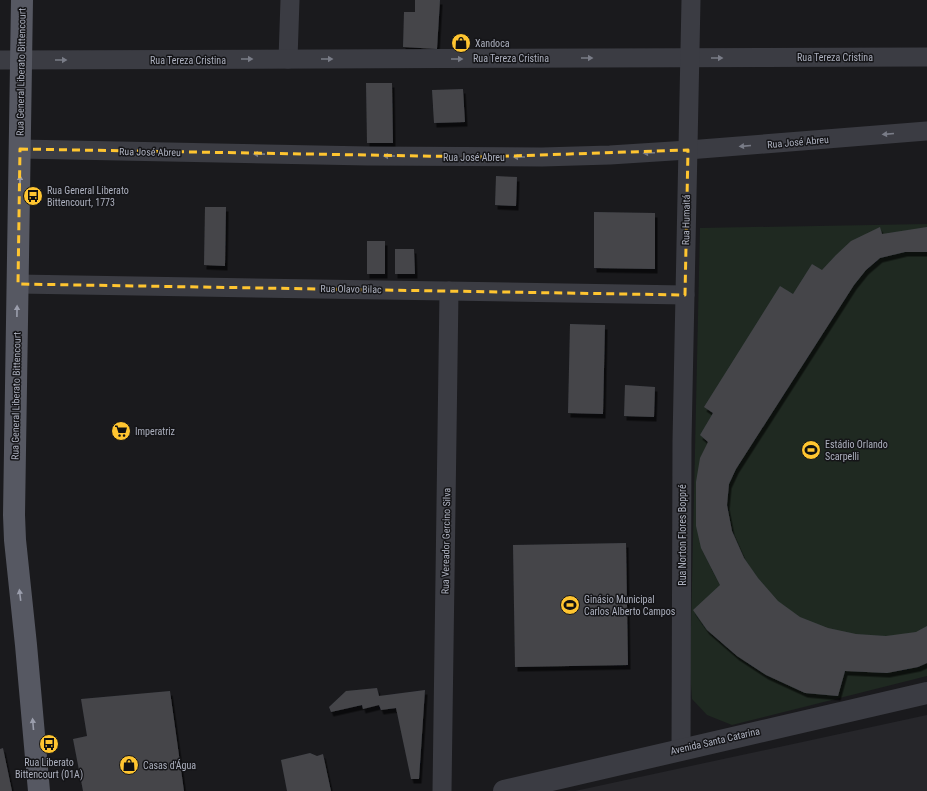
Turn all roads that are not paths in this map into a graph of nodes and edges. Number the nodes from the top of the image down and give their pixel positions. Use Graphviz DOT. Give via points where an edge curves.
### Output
graph roads {
  1 [pos="22,0"];
  2 [pos="290,0"];
  3 [pos="691,0"];
  4 [pos="927,57"];
  5 [pos="690,58"];
  6 [pos="288,59"];
  7 [pos="0,60"];
  8 [pos="22,60"];
  9 [pos="927,131"];
  10 [pos="20,149"];
  11 [pos="688,150"];
  12 [pos="18,284"];
  13 [pos="449,291"];
  14 [pos="685,294"];
  15 [pos="682,441"];
  16 [pos="927,693"];
  17 [pos="681,749"];
  18 [pos="39,791"];
  19 [pos="442,791"];
  20 [pos="504,791"];
  1 -- 8 [label="main road, Rua General Liberato Bittencourt"];
  2 -- 6 [label="street"];
  3 -- 5 [label="street, Rua Humaitá"];
  5 -- 4 [label="street, Rua Tereza Cristina, one-way"];
  6 -- 5 [label="street, Rua Tereza Cristina, one-way"];
  5 -- 11 [label="street, Rua Humaitá"];
  8 -- 6 [label="street, Rua Tereza Cristina, one-way"];
  7 -- 8 [label="street, Rua Tereza Cristina"];
  8 -- 10 [label="main road, Rua General Liberato Bittencourt"];
  9 -- 11 [label="street, Rua José Abreu, one-way"];
  11 -- 10 [label="street, Rua José Abreu, one-way" via="610,155 481,157"];
  12 -- 10 [label="main road, Rua General Liberato Bittencourt, one-way"];
  11 -- 14 [label="street, Rua Humaitá"];
  12 -- 13 [label="street, Rua Olavo Bilac"];
  18 -- 12 [label="main road, Rua General Liberato Bittencourt, one-way" via="14,515"];
  13 -- 14 [label="street, Rua Olavo Bilac"];
  13 -- 19 [label="street, Rua Vereador Gercino Silva"];
  14 -- 15 [label="street, Rua Humaitá"];
  15 -- 17 [label="street, Rua Norton Flores Boppré"];
  16 -- 17 [label="street, Avenida Santa Catarina"];
  17 -- 20 [label="street, Avenida Santa Catarina"];
}
